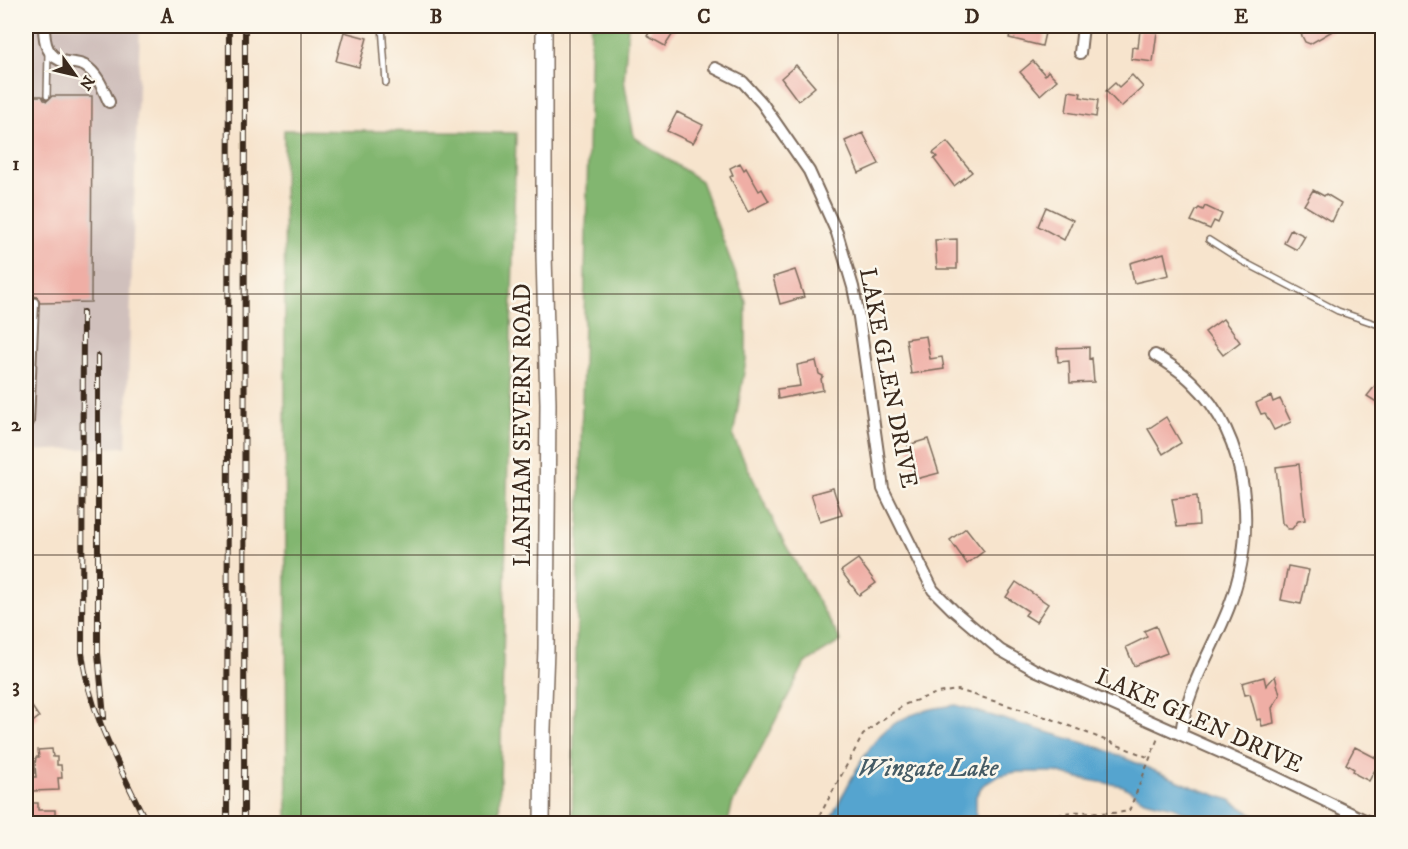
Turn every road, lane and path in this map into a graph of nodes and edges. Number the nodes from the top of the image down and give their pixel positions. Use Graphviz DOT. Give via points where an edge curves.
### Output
graph roads {
  1 [pos="44,26"];
  2 [pos="382,26"];
  3 [pos="544,26"];
  4 [pos="1083,26"];
  5 [pos="48,51"];
  6 [pos="1080,53"];
  7 [pos="715,68"];
  8 [pos="386,83"];
  9 [pos="47,96"];
  10 [pos="109,102"];
  11 [pos="1209,240"];
  12 [pos="33,303"];
  13 [pos="1383,326"];
  14 [pos="1155,355"];
  15 [pos="26,422"];
  16 [pos="1181,734"];
  17 [pos="1159,737"];
  18 [pos="1150,758"];
  19 [pos="542,824"];
  20 [pos="815,824"];
  21 [pos="1042,824"];
  22 [pos="1373,824"];
  1 -- 5 [label="street"];
  2 -- 8 [label="lane"];
  3 -- 19 [label="main road, LANHAM SEVERN ROAD" via="548,416"];
  4 -- 6 [label="street"];
  5 -- 9 [label="lane"];
  5 -- 10 [label="street" via="61,61 85,66 100,81"];
  7 -- 16 [label="street, LAKE GLEN DRIVE" via="743,82 762,103 809,171 837,233 859,317 883,489 933,590 1000,650 1064,684"];
  11 -- 13 [label="lane" via="1338,311"];
  12 -- 15 [label="street"];
  14 -- 16 [label="street" via="1193,383 1218,416 1238,462 1245,501 1239,580 1183,713"];
  16 -- 22 [label="street, LAKE GLEN DRIVE"];
  17 -- 18 [label="path"];
  18 -- 20 [label="path" via="1052,719 958,690 937,693 906,704 863,735"];
  18 -- 21 [label="path" via="1129,811 1064,814"];
}
